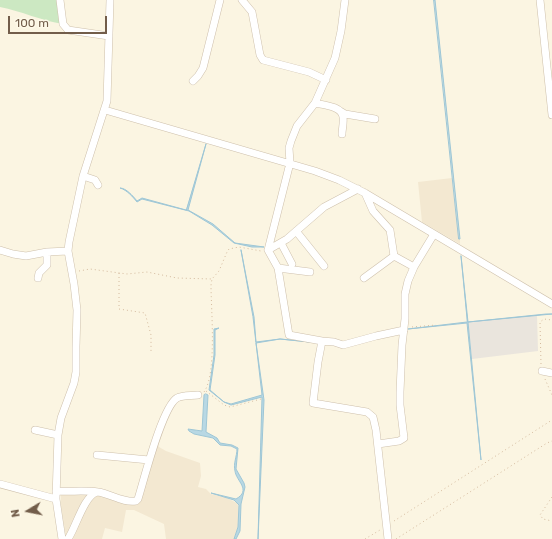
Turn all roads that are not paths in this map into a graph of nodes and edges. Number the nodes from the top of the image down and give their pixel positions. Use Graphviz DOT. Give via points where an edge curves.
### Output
graph roads {
  1 [pos="60,0"];
  2 [pos="110,0"];
  3 [pos="220,0"];
  4 [pos="242,0"];
  5 [pos="345,0"];
  6 [pos="540,0"];
  7 [pos="109,36"];
  8 [pos="326,80"];
  9 [pos="193,81"];
  10 [pos="315,104"];
  11 [pos="105,110"];
  12 [pos="340,111"];
  13 [pos="552,115"];
  14 [pos="375,119"];
  15 [pos="342,134"];
  16 [pos="290,164"];
  17 [pos="83,176"];
  18 [pos="98,185"];
  19 [pos="358,189"];
  20 [pos="365,193"];
  21 [pos="296,231"];
  22 [pos="434,234"];
  23 [pos="281,243"];
  24 [pos="0,250"];
  25 [pos="268,250"];
  26 [pos="68,251"];
  27 [pos="47,252"];
  28 [pos="394,256"];
  29 [pos="292,264"];
  30 [pos="324,266"];
  31 [pos="414,267"];
  32 [pos="278,268"];
  33 [pos="310,272"];
  34 [pos="38,278"];
  35 [pos="364,278"];
  36 [pos="552,304"];
  37 [pos="406,329"];
  38 [pos="322,341"];
  39 [pos="542,371"];
  40 [pos="552,373"];
  41 [pos="198,394"];
  42 [pos="35,430"];
  43 [pos="58,435"];
  44 [pos="378,444"];
  45 [pos="97,456"];
  46 [pos="149,460"];
  47 [pos="0,484"];
  48 [pos="56,491"];
  49 [pos="96,492"];
  50 [pos="56,500"];
  51 [pos="62,539"];
  52 [pos="68,539"];
  53 [pos="388,539"];
  1 -- 7 [label="street" via="63,24 68,30"];
  2 -- 7 [label="street"];
  3 -- 9 [label="street" via="203,68"];
  4 -- 8 [label="street" via="252,12 263,60 309,72"];
  5 -- 8 [label="street" via="338,47"];
  6 -- 13 [label="street"];
  7 -- 11 [label="street" via="108,94"];
  8 -- 10 [label="street"];
  10 -- 12 [label="street"];
  10 -- 16 [label="street" via="293,134 289,148"];
  11 -- 16 [label="street"];
  11 -- 17 [label="street"];
  12 -- 14 [label="street"];
  12 -- 15 [label="street" via="343,117"];
  16 -- 19 [label="street"];
  16 -- 25 [label="street"];
  17 -- 18 [label="street" via="95,180"];
  17 -- 26 [label="street"];
  19 -- 20 [label="street"];
  19 -- 21 [label="street" via="324,207"];
  20 -- 22 [label="street"];
  20 -- 28 [label="street" via="373,211 391,233"];
  21 -- 23 [label="street"];
  21 -- 30 [label="street"];
  22 -- 31 [label="street"];
  22 -- 36 [label="street"];
  23 -- 25 [label="street"];
  23 -- 29 [label="street"];
  24 -- 27 [label="street" via="26,256"];
  25 -- 32 [label="street"];
  26 -- 27 [label="street"];
  26 -- 43 [label="street" via="77,310 76,372"];
  27 -- 34 [label="street" via="47,265 39,273"];
  28 -- 31 [label="street"];
  28 -- 35 [label="street"];
  31 -- 37 [label="street" via="408,280 406,294"];
  32 -- 33 [label="street"];
  32 -- 38 [label="street" via="289,335"];
  37 -- 38 [label="street" via="345,345"];
  37 -- 44 [label="street" via="402,345 400,392 404,438"];
  38 -- 44 [label="street" via="313,403 370,414 375,422"];
  39 -- 40 [label="street"];
  41 -- 46 [label="street" via="179,397 174,401 160,428"];
  42 -- 43 [label="street"];
  43 -- 48 [label="street"];
  44 -- 53 [label="street"];
  45 -- 46 [label="street"];
  46 -- 49 [label="street" via="136,501"];
  47 -- 50 [label="street"];
  48 -- 49 [label="street"];
  48 -- 50 [label="street"];
  49 -- 52 [label="street" via="84,506"];
  50 -- 51 [label="street"];
}
